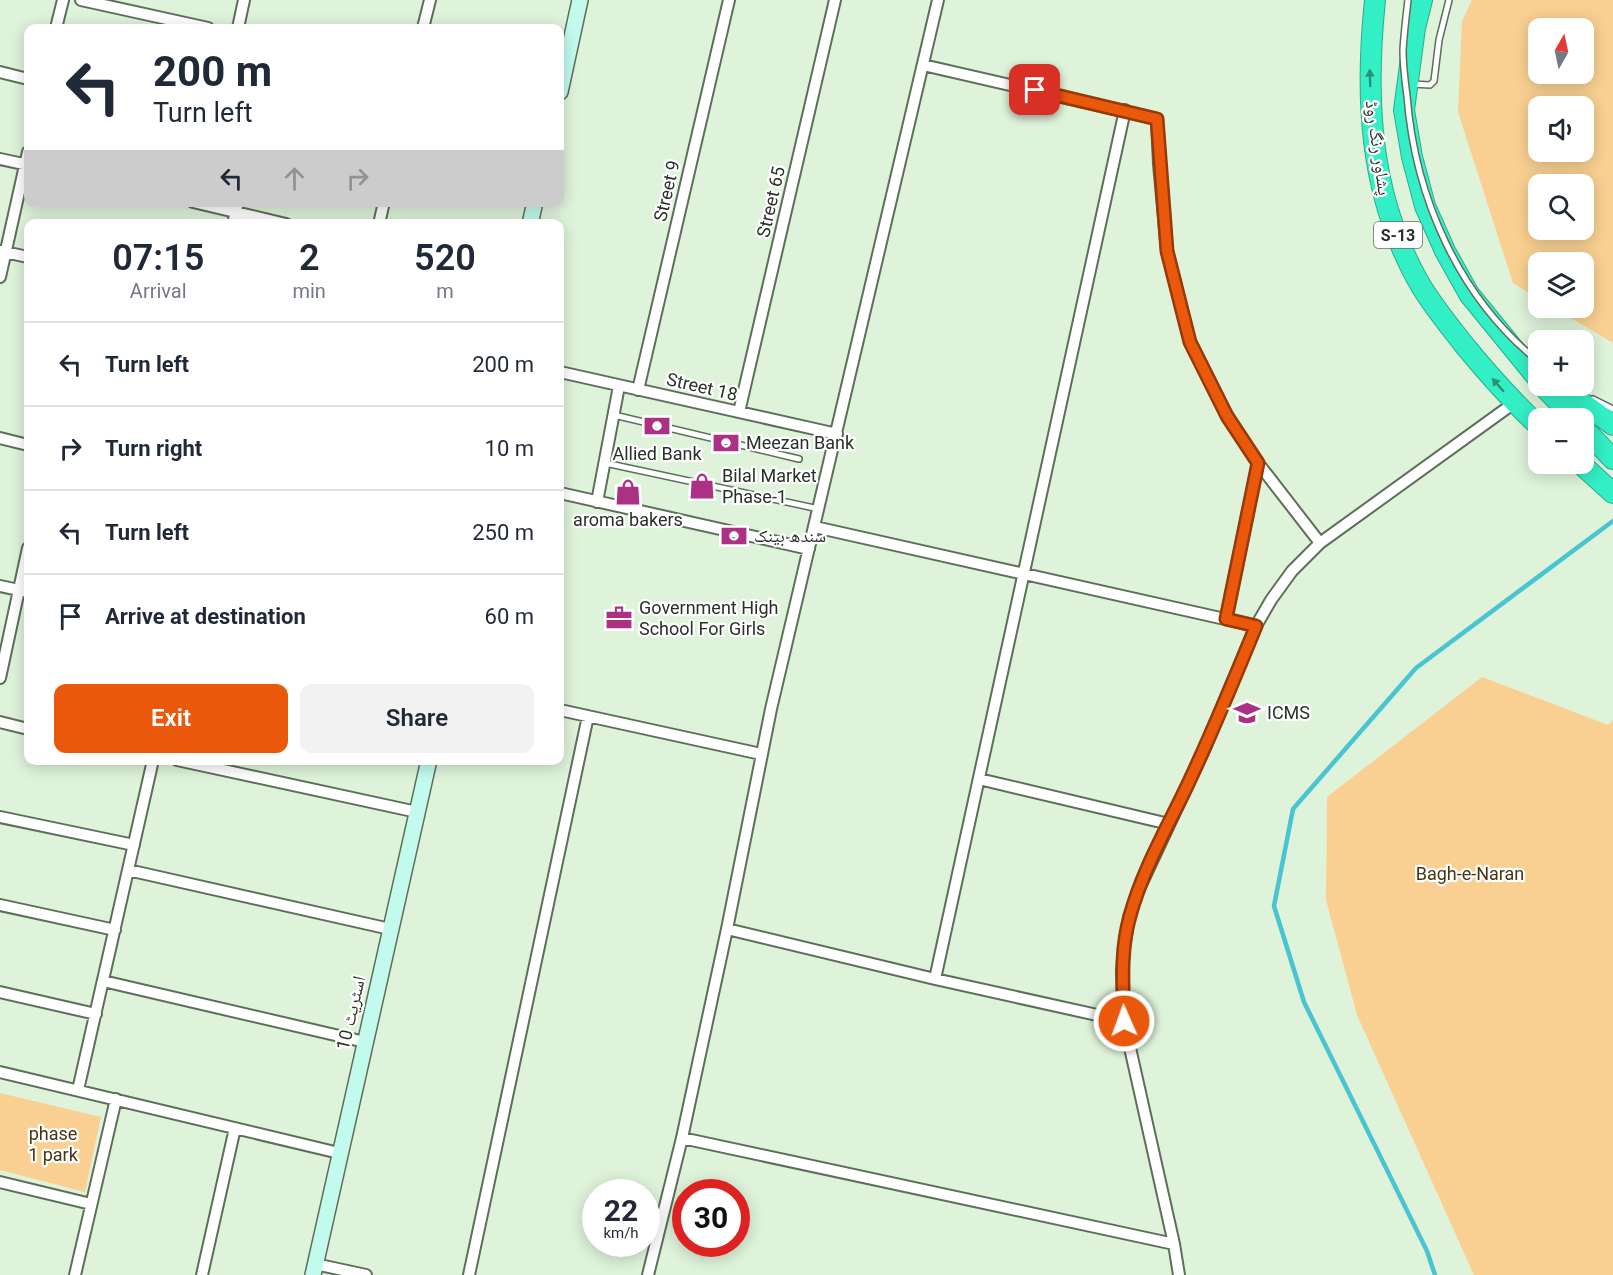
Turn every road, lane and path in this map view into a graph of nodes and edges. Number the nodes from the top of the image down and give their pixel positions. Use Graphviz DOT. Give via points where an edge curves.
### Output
graph roads {
  1 [pos="63,0"];
  2 [pos="81,0"];
  3 [pos="244,0"];
  4 [pos="430,0"];
  5 [pos="580,0"];
  6 [pos="729,0"];
  7 [pos="835,0"];
  8 [pos="938,0"];
  9 [pos="1375,0"];
  10 [pos="1408,0"];
  11 [pos="1422,0"];
  12 [pos="1449,0"];
  13 [pos="57,24"];
  14 [pos="190,24"];
  15 [pos="239,24"];
  16 [pos="424,24"];
  17 [pos="923,65"];
  18 [pos="0,72"];
  19 [pos="564,74"];
  20 [pos="24,78"];
  21 [pos="1407,83"];
  22 [pos="1125,110"];
  23 [pos="0,159"];
  24 [pos="24,164"];
  25 [pos="24,176"];
  26 [pos="212,207"];
  27 [pos="235,213"];
  28 [pos="263,219"];
  29 [pos="3,251"];
  30 [pos="24,256"];
  31 [pos="0,277"];
  32 [pos="1528,353"];
  33 [pos="1520,357"];
  34 [pos="1528,363"];
  35 [pos="1528,367"];
  36 [pos="564,373"];
  37 [pos="619,386"];
  38 [pos="638,390"];
  39 [pos="1553,396"];
  40 [pos="1573,396"];
  41 [pos="1588,396"];
  42 [pos="1514,404"];
  43 [pos="1565,408"];
  44 [pos="1613,409"];
  45 [pos="739,412"];
  46 [pos="614,415"];
  47 [pos="1528,416"];
  48 [pos="1613,425"];
  49 [pos="837,434"];
  50 [pos="0,438"];
  51 [pos="1594,440"];
  52 [pos="24,444"];
  53 [pos="1608,455"];
  54 [pos="799,459"];
  55 [pos="605,463"];
  56 [pos="1258,463"];
  57 [pos="1592,474"];
  58 [pos="1613,493"];
  59 [pos="564,494"];
  60 [pos="597,502"];
  61 [pos="819,509"];
  62 [pos="815,527"];
  63 [pos="1320,543"];
  64 [pos="809,549"];
  65 [pos="1023,574"];
  66 [pos="0,586"];
  67 [pos="24,591"];
  68 [pos="1226,619"];
  69 [pos="1256,626"];
  70 [pos="0,678"];
  71 [pos="564,711"];
  72 [pos="588,716"];
  73 [pos="0,722"];
  74 [pos="24,728"];
  75 [pos="761,754"];
  76 [pos="152,765"];
  77 [pos="200,765"];
  78 [pos="428,765"];
  79 [pos="979,779"];
  80 [pos="417,812"];
  81 [pos="0,817"];
  82 [pos="1170,824"];
  83 [pos="134,846"];
  84 [pos="128,870"];
  85 [pos="0,905"];
  86 [pos="390,929"];
  87 [pos="727,929"];
  88 [pos="115,930"];
  89 [pos="935,979"];
  90 [pos="103,981"];
  91 [pos="0,992"];
  92 [pos="96,1014"];
  93 [pos="1124,1021"];
  94 [pos="364,1042"];
  95 [pos="0,1072"];
  96 [pos="78,1090"];
  97 [pos="116,1099"];
  98 [pos="235,1128"];
  99 [pos="682,1138"];
  100 [pos="339,1153"];
  101 [pos="0,1182"];
  102 [pos="92,1204"];
  103 [pos="1174,1244"];
  104 [pos="314,1269"];
  105 [pos="75,1275"];
  106 [pos="201,1275"];
  107 [pos="366,1275"];
  108 [pos="469,1275"];
  109 [pos="648,1275"];
  110 [pos="1179,1275"];
  1 -- 13 [label="street"];
  2 -- 14 [label="street"];
  3 -- 15 [label="street"];
  4 -- 16 [label="street"];
  5 -- 19 [label="street"];
  6 -- 38 [label="street, Street 9"];
  7 -- 45 [label="street, Street 65"];
  8 -- 17 [label="street"];
  42 -- 9 [label="highway, پشاور رنگ روڈ / S-13, one-way" via="1417,280 1387,209 1377,166 1370,103"];
  10 -- 32 [label="lane, bridge" via="1403,52 1408,116 1427,202 1467,282 1497,322"];
  11 -- 21 [label="highway, پشاور رنگ روڈ / S-13"];
  12 -- 21 [label="lane" via="1434,81 1430,85"];
  17 -- 22 [label="street"];
  17 -- 49 [label="street"];
  18 -- 20 [label="street"];
  21 -- 33 [label="highway, پشاور رنگ روڈ / S-13" via="1404,110 1425,206 1469,294"];
  22 -- 56 [label="street" via="1157,119 1167,251 1190,342 1227,416"];
  22 -- 65 [label="street"];
  23 -- 24 [label="street"];
  25 -- 29 [label="street"];
  26 -- 27 [label="street"];
  27 -- 28 [label="street"];
  29 -- 30 [label="street"];
  29 -- 31 [label="street"];
  33 -- 34 [label="highway"];
  33 -- 35 [label="highway, پشاور رنگ روڈ / S-13"];
  36 -- 37 [label="street, Street 18"];
  37 -- 38 [label="street, Street 18"];
  37 -- 46 [label="street"];
  38 -- 45 [label="street, Street 18"];
  39 -- 43 [label="highway"];
  40 -- 48 [label="highway"];
  41 -- 44 [label="lane"];
  42 -- 47 [label="highway, پشاور رنگ روڈ / S-13"];
  42 -- 63 [label="street"];
  45 -- 49 [label="street, Street 18"];
  46 -- 54 [label="lane"];
  46 -- 55 [label="street"];
  49 -- 61 [label="street"];
  50 -- 52 [label="street"];
  51 -- 53 [label="highway"];
  55 -- 60 [label="street"];
  55 -- 61 [label="lane"];
  56 -- 63 [label="street"];
  56 -- 68 [label="street"];
  57 -- 58 [label="highway"];
  59 -- 60 [label="street"];
  60 -- 64 [label="street"];
  61 -- 62 [label="street"];
  62 -- 64 [label="street"];
  62 -- 65 [label="street"];
  63 -- 69 [label="street" via="1292,571"];
  64 -- 75 [label="street"];
  65 -- 68 [label="street"];
  65 -- 79 [label="street"];
  66 -- 67 [label="street"];
  67 -- 70 [label="street"];
  68 -- 69 [label="street"];
  69 -- 82 [label="street"];
  71 -- 72 [label="street"];
  72 -- 75 [label="street"];
  72 -- 108 [label="street"];
  73 -- 74 [label="street"];
  75 -- 87 [label="street"];
  76 -- 83 [label="street"];
  77 -- 80 [label="street"];
  78 -- 80 [label="street, اسٹریٹ 10"];
  79 -- 82 [label="street"];
  79 -- 89 [label="street"];
  80 -- 86 [label="street, اسٹریٹ 10"];
  81 -- 83 [label="street"];
  82 -- 93 [label="street" via="1129,917 1122,971"];
  83 -- 84 [label="street"];
  84 -- 86 [label="street"];
  84 -- 88 [label="street"];
  85 -- 88 [label="street"];
  86 -- 94 [label="street, اسٹریٹ 10"];
  87 -- 89 [label="street"];
  87 -- 99 [label="street"];
  88 -- 90 [label="street"];
  89 -- 93 [label="street"];
  90 -- 92 [label="street"];
  90 -- 94 [label="street"];
  91 -- 92 [label="street"];
  92 -- 96 [label="street"];
  93 -- 103 [label="street"];
  94 -- 100 [label="street, اسٹریٹ 10"];
  95 -- 96 [label="street"];
  96 -- 97 [label="street"];
  97 -- 98 [label="street"];
  97 -- 102 [label="street"];
  98 -- 100 [label="street"];
  98 -- 106 [label="street"];
  99 -- 103 [label="street"];
  99 -- 109 [label="street"];
  100 -- 104 [label="street, اسٹریٹ 10"];
  101 -- 102 [label="street"];
  102 -- 105 [label="street"];
  103 -- 110 [label="street"];
  104 -- 107 [label="street"];
}
